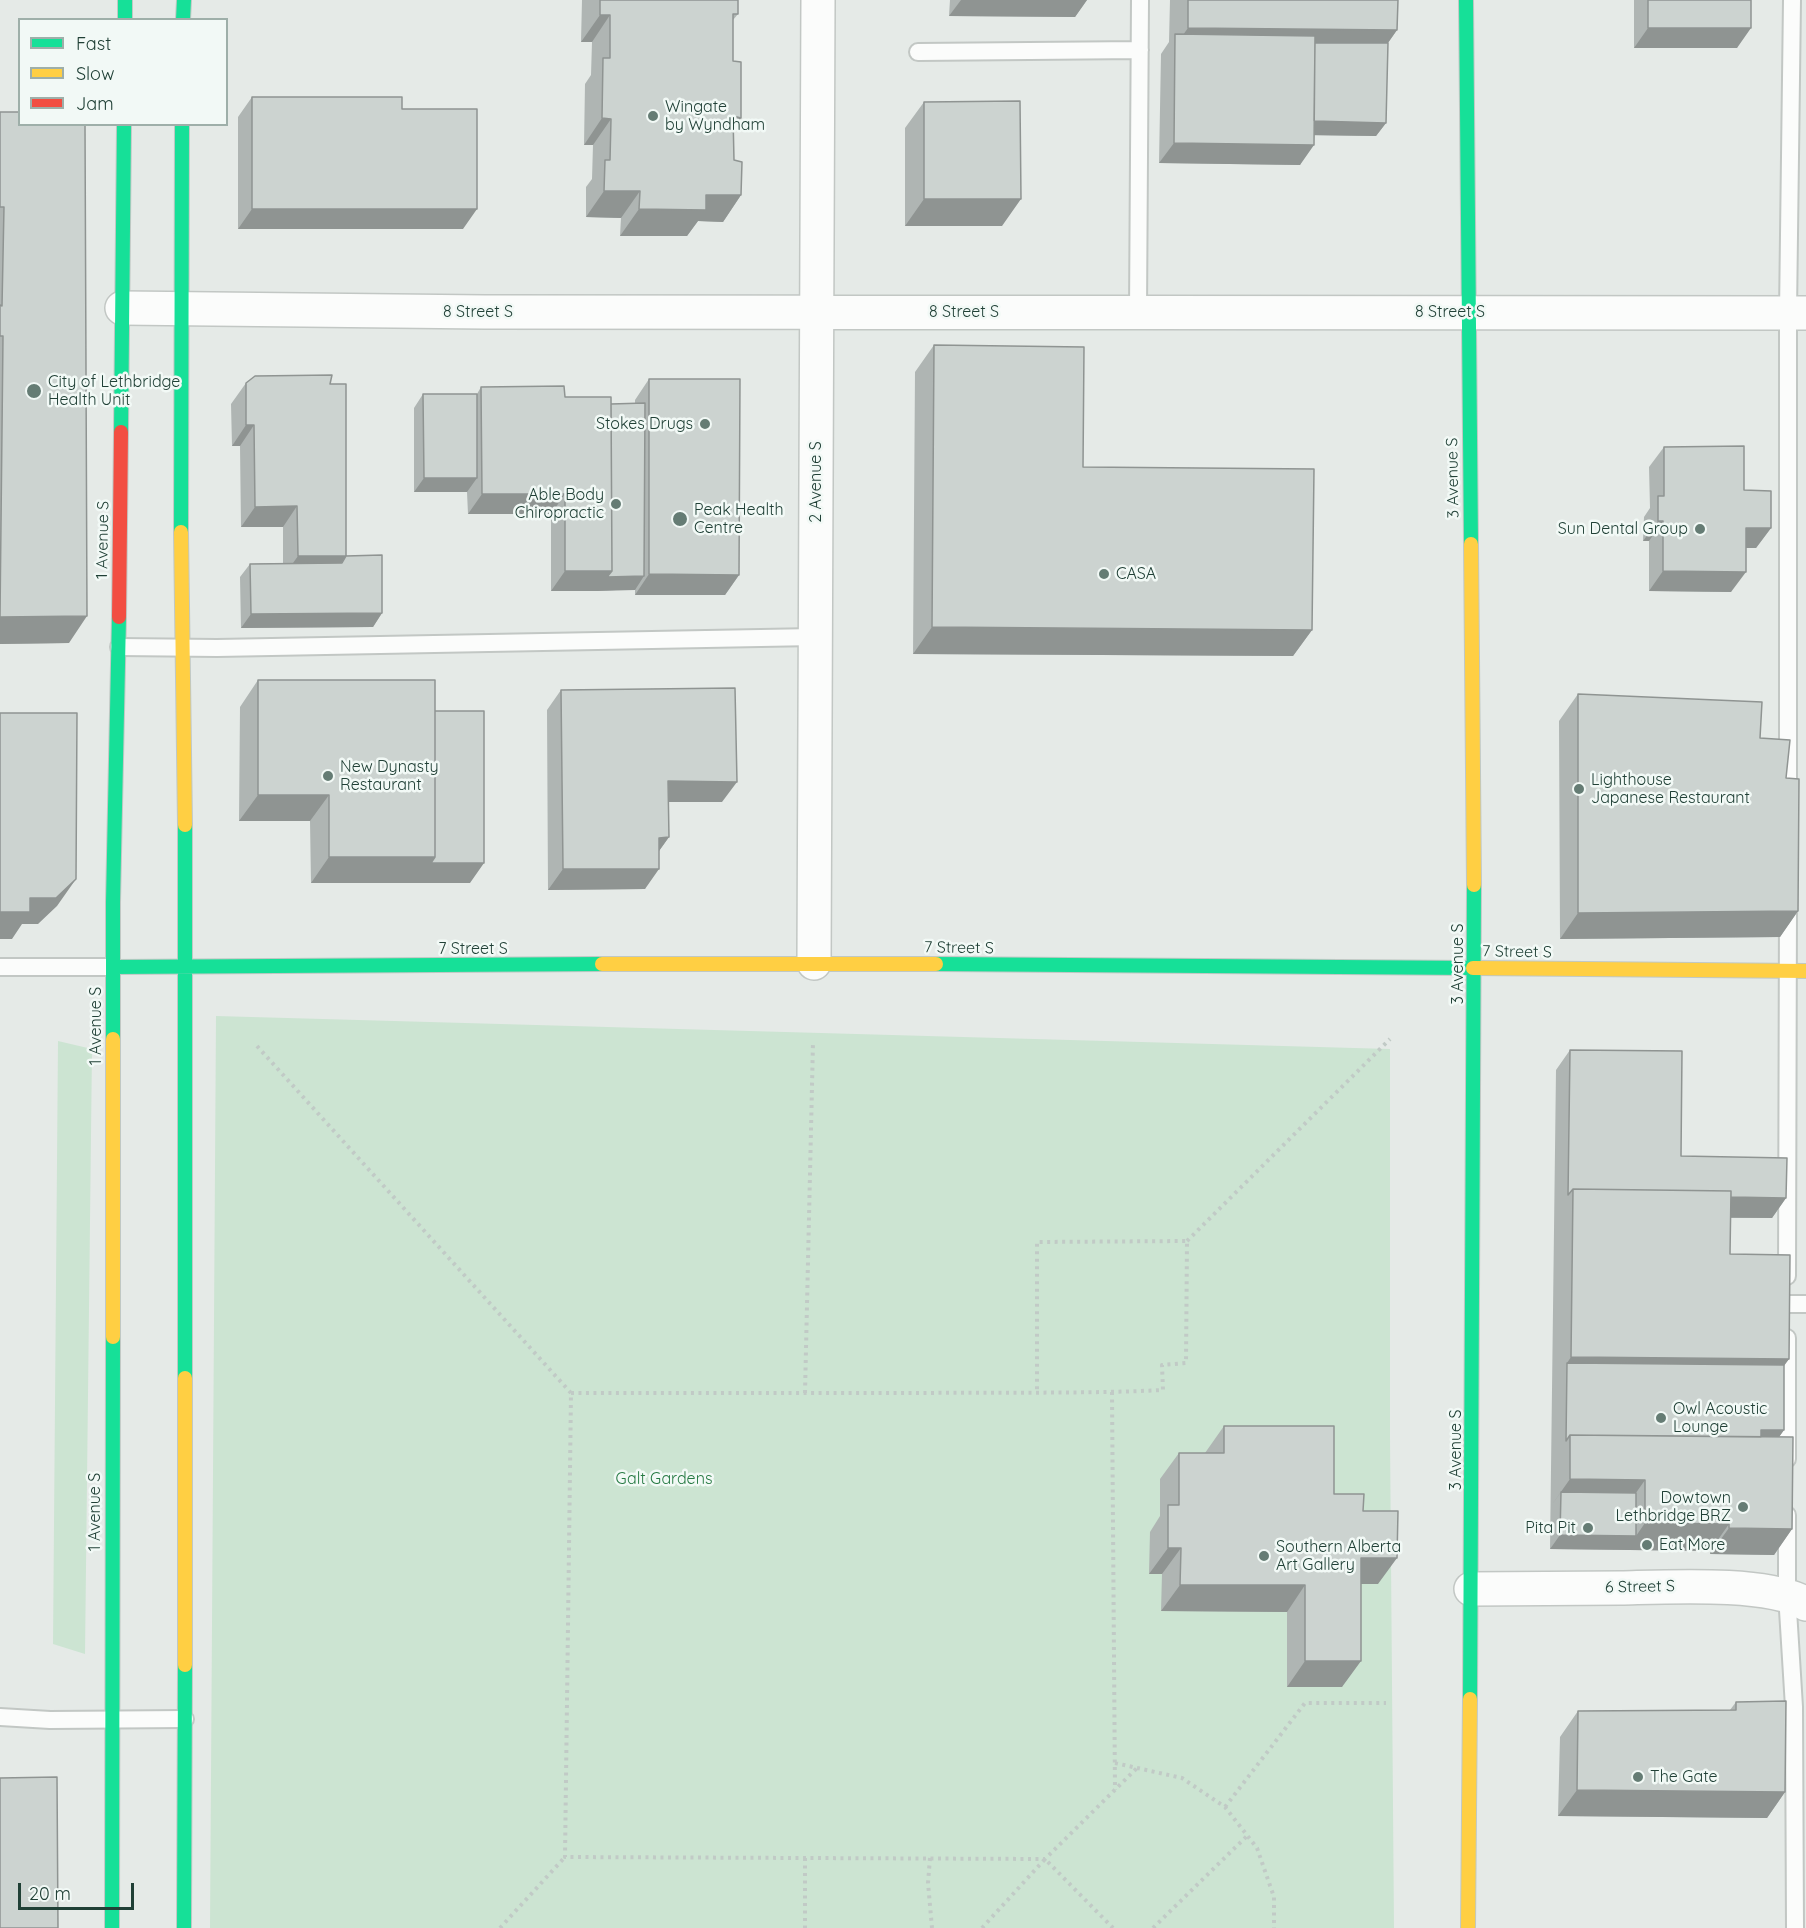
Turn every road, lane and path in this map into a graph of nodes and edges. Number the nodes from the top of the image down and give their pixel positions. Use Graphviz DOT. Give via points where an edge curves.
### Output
graph roads {
  1 [pos="125,0"];
  2 [pos="184,0"];
  3 [pos="818,0"];
  4 [pos="1140,0"];
  5 [pos="1466,0"];
  6 [pos="1792,0"];
  7 [pos="125,18"];
  8 [pos="183,18"];
  9 [pos="1140,50"];
  10 [pos="918,52"];
  11 [pos="124,126"];
  12 [pos="182,126"];
  13 [pos="122,308"];
  14 [pos="180,310"];
  15 [pos="816,312"];
  16 [pos="1138,312"];
  17 [pos="1468,312"];
  18 [pos="1797,313"];
  19 [pos="815,637"];
  20 [pos="1798,642"];
  21 [pos="119,647"];
  22 [pos="181,648"];
  23 [pos="1788,818"];
  24 [pos="1788,888"];
  25 [pos="814,963"];
  26 [pos="186,966"];
  27 [pos="0,967"];
  28 [pos="113,967"];
  29 [pos="1475,968"];
  30 [pos="1788,970"];
  31 [pos="1806,971"];
  32 [pos="1390,1039"];
  33 [pos="813,1042"];
  34 [pos="257,1046"];
  35 [pos="1187,1241"];
  36 [pos="1806,1304"];
  37 [pos="1787,1316"];
  38 [pos="1037,1392"];
  39 [pos="1112,1392"];
  40 [pos="571,1393"];
  41 [pos="805,1393"];
  42 [pos="1787,1478"];
  43 [pos="1787,1502"];
  44 [pos="1471,1589"];
  45 [pos="1796,1599"];
  46 [pos="1386,1703"];
  47 [pos="0,1717"];
  48 [pos="185,1719"];
  49 [pos="111,1720"];
  50 [pos="1116,1763"];
  51 [pos="1138,1767"];
  52 [pos="1116,1790"];
  53 [pos="1225,1807"];
  54 [pos="1248,1835"];
  55 [pos="565,1857"];
  56 [pos="805,1858"];
  57 [pos="930,1858"];
  58 [pos="1045,1859"];
  59 [pos="112,1928"];
  60 [pos="184,1928"];
  61 [pos="500,1928"];
  62 [pos="805,1928"];
  63 [pos="932,1928"];
  64 [pos="982,1928"];
  65 [pos="1113,1928"];
  66 [pos="1153,1928"];
  67 [pos="1274,1928"];
  68 [pos="1468,1928"];
  69 [pos="1795,1928"];
  1 -- 7 [label="street"];
  2 -- 8 [label="street"];
  3 -- 15 [label="street, 2 Avenue S"];
  4 -- 9 [label="lane"];
  5 -- 17 [label="street, 3 Avenue S"];
  6 -- 18 [label="lane"];
  9 -- 10 [label="lane"];
  9 -- 16 [label="lane"];
  11 -- 13 [label="street, 1 Avenue S"];
  12 -- 14 [label="street"];
  13 -- 14 [label="street, 8 Street S"];
  13 -- 21 [label="street, 1 Avenue S"];
  14 -- 15 [label="street, 8 Street S"];
  14 -- 22 [label="street"];
  15 -- 16 [label="street, 8 Street S"];
  15 -- 19 [label="street, 2 Avenue S"];
  16 -- 17 [label="street, 8 Street S"];
  17 -- 18 [label="street, 8 Street S"];
  17 -- 29 [label="street, 3 Avenue S"];
  18 -- 20 [label="lane"];
  19 -- 22 [label="lane"];
  19 -- 25 [label="street, 2 Avenue S"];
  20 -- 23 [label="lane"];
  21 -- 22 [label="lane"];
  21 -- 28 [label="street, 1 Avenue S"];
  22 -- 26 [label="street"];
  24 -- 30 [label="lane"];
  25 -- 26 [label="street, 7 Street S"];
  25 -- 29 [label="street, 7 Street S"];
  26 -- 28 [label="street, 7 Street S"];
  26 -- 48 [label="street"];
  27 -- 28 [label="lane"];
  28 -- 49 [label="street, 1 Avenue S"];
  29 -- 30 [label="street, 7 Street S"];
  29 -- 44 [label="street, 3 Avenue S"];
  30 -- 31 [label="street, 7 Street S"];
  30 -- 37 [label="lane"];
  32 -- 35 [label="path"];
  33 -- 41 [label="path"];
  34 -- 40 [label="path"];
  35 -- 38 [label="path" via="1037,1242"];
  35 -- 39 [label="path" via="1186,1363 1162,1365 1163,1390"];
  36 -- 37 [label="lane"];
  37 -- 42 [label="lane"];
  38 -- 39 [label="path"];
  38 -- 41 [label="path"];
  39 -- 50 [label="path"];
  40 -- 41 [label="path"];
  40 -- 55 [label="path"];
  43 -- 45 [label="lane"];
  44 -- 45 [label="street, 6 Street S" via="1681,1587 1756,1590"];
  44 -- 68 [label="street, 3 Avenue S"];
  45 -- 69 [label="lane"];
  46 -- 53 [label="path" via="1305,1703"];
  47 -- 49 [label="lane"];
  48 -- 49 [label="lane"];
  48 -- 60 [label="street"];
  49 -- 59 [label="street, 1 Avenue S"];
  50 -- 51 [label="path"];
  50 -- 52 [label="path"];
  51 -- 52 [label="path"];
  51 -- 53 [label="path" via="1182,1778"];
  52 -- 58 [label="path"];
  53 -- 54 [label="path"];
  54 -- 66 [label="path"];
  54 -- 67 [label="path" via="1257,1848 1274,1897"];
  55 -- 56 [label="path"];
  55 -- 61 [label="path"];
  56 -- 57 [label="path"];
  56 -- 62 [label="path"];
  57 -- 58 [label="path"];
  57 -- 63 [label="path"];
  58 -- 64 [label="path"];
  58 -- 65 [label="path"];
}
